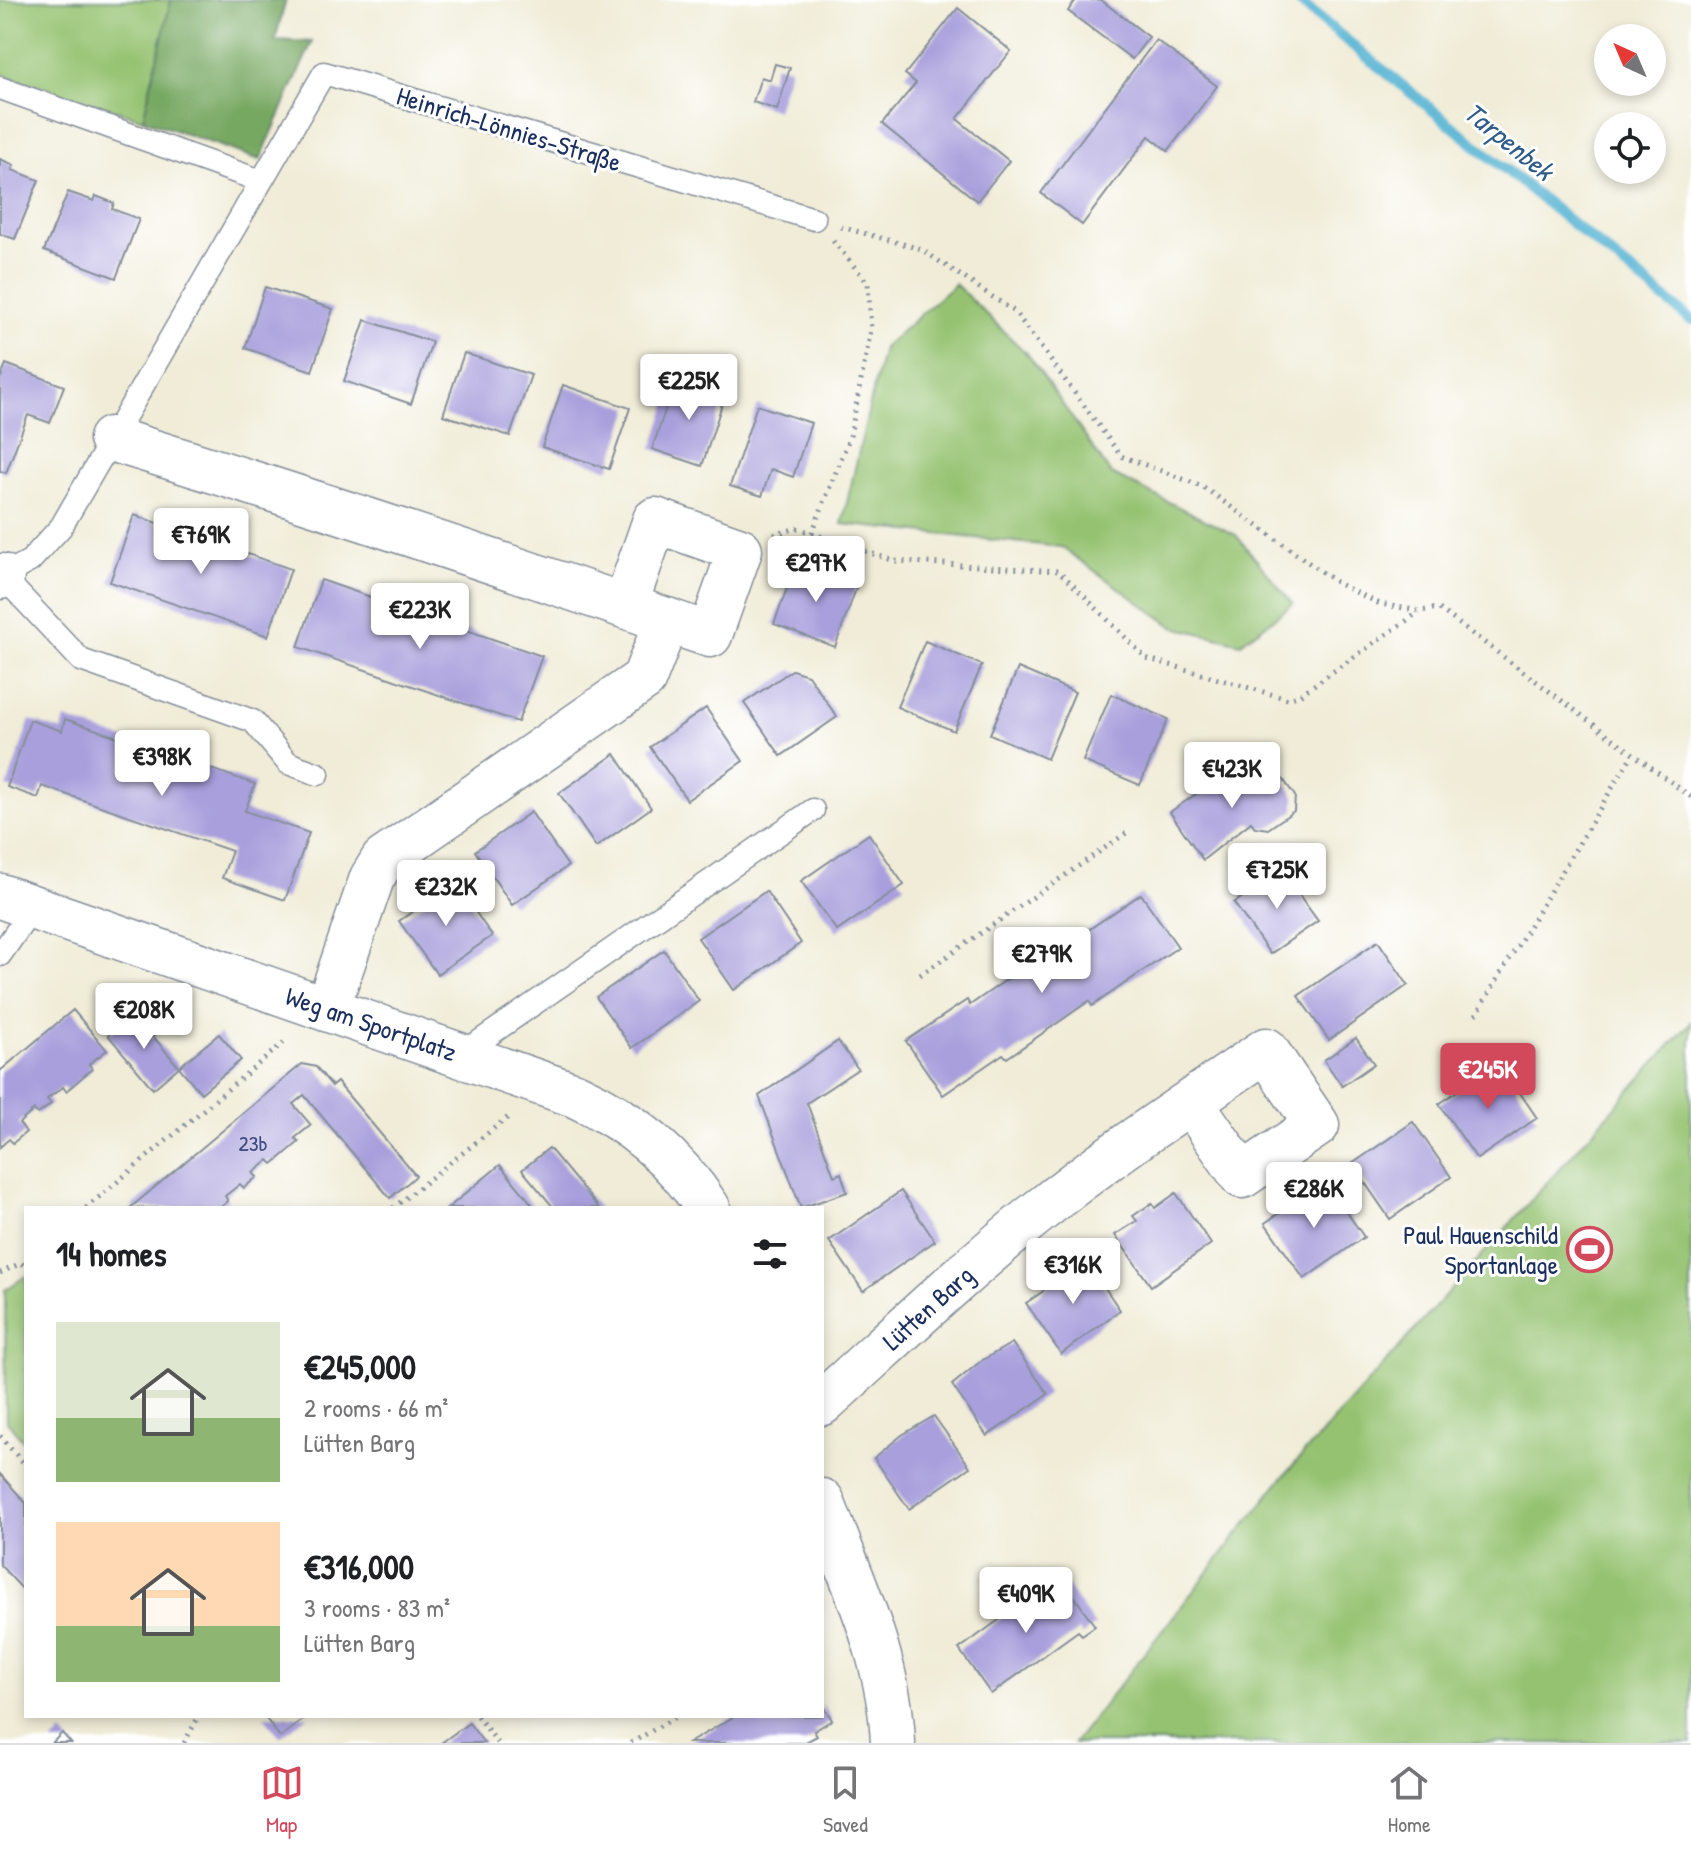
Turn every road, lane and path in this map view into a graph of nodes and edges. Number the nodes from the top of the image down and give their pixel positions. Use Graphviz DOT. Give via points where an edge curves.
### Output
graph roads {
  1 [pos="0,88"];
  2 [pos="261,181"];
  3 [pos="814,219"];
  4 [pos="111,439"];
  5 [pos="1,576"];
  6 [pos="625,606"];
  7 [pos="1420,611"];
  8 [pos="667,620"];
  9 [pos="1632,755"];
  10 [pos="318,774"];
  11 [pos="1691,797"];
  12 [pos="813,810"];
  13 [pos="1128,832"];
  14 [pos="16,902"];
  15 [pos="0,955"];
  16 [pos="920,975"];
  17 [pos="326,1008"];
  18 [pos="1476,1015"];
  19 [pos="460,1055"];
  20 [pos="549,1086"];
  21 [pos="1191,1102"];
  22 [pos="88,1206"];
  23 [pos="396,1206"];
  24 [pos="707,1206"];
  25 [pos="24,1263"];
  26 [pos="0,1273"];
  27 [pos="824,1401"];
  28 [pos="0,1436"];
  29 [pos="24,1464"];
  30 [pos="824,1507"];
  31 [pos="198,1718"];
  32 [pos="479,1718"];
  33 [pos="674,1718"];
  34 [pos="184,1743"];
  35 [pos="498,1743"];
  36 [pos="631,1743"];
  37 [pos="893,1743"];
  1 -- 2 [label="lane"];
  2 -- 3 [label="lane, Heinrich-Lönnies-Straße" via="324,73"];
  2 -- 4 [label="lane, Heinrich-Lönnies-Straße"];
  3 -- 7 [label="path" via="921,249 1015,312 1121,456 1202,486 1337,583 1380,604"];
  3 -- 7 [label="path" via="868,283 871,330 850,436 812,533 894,561 1059,571 1146,658 1284,699 1298,696"];
  4 -- 5 [label="lane, Heinrich-Lönnies-Straße" via="56,534 30,561"];
  4 -- 6 [label="street" via="384,522"];
  5 -- 10 [label="lane, Heinrich-Lönnies-Straße" via="81,660 253,721 288,763"];
  6 -- 8 [label="street"];
  6 -- 8 [label="street" via="655,520 740,550 710,635"];
  7 -- 9 [label="path" via="1438,608"];
  8 -- 17 [label="street" via="644,679 379,866"];
  9 -- 11 [label="path"];
  9 -- 18 [label="path"];
  12 -- 19 [label="lane"];
  13 -- 16 [label="path"];
  14 -- 15 [label="lane"];
  14 -- 17 [label="street, Weg am Sportplatz"];
  17 -- 19 [label="street, Weg am Sportplatz"];
  17 -- 22 [label="path"];
  19 -- 20 [label="street, Weg am Sportplatz"];
  20 -- 23 [label="path"];
  20 -- 24 [label="street, Weg am Sportplatz" via="633,1127 682,1172"];
  21 -- 27 [label="street, Lütten Barg" via="1036,1214"];
  25 -- 26 [label="path"];
  28 -- 29 [label="path"];
  30 -- 37 [label="street" via="884,1675"];
  31 -- 34 [label="path"];
  32 -- 35 [label="path"];
  33 -- 36 [label="path"];
}
